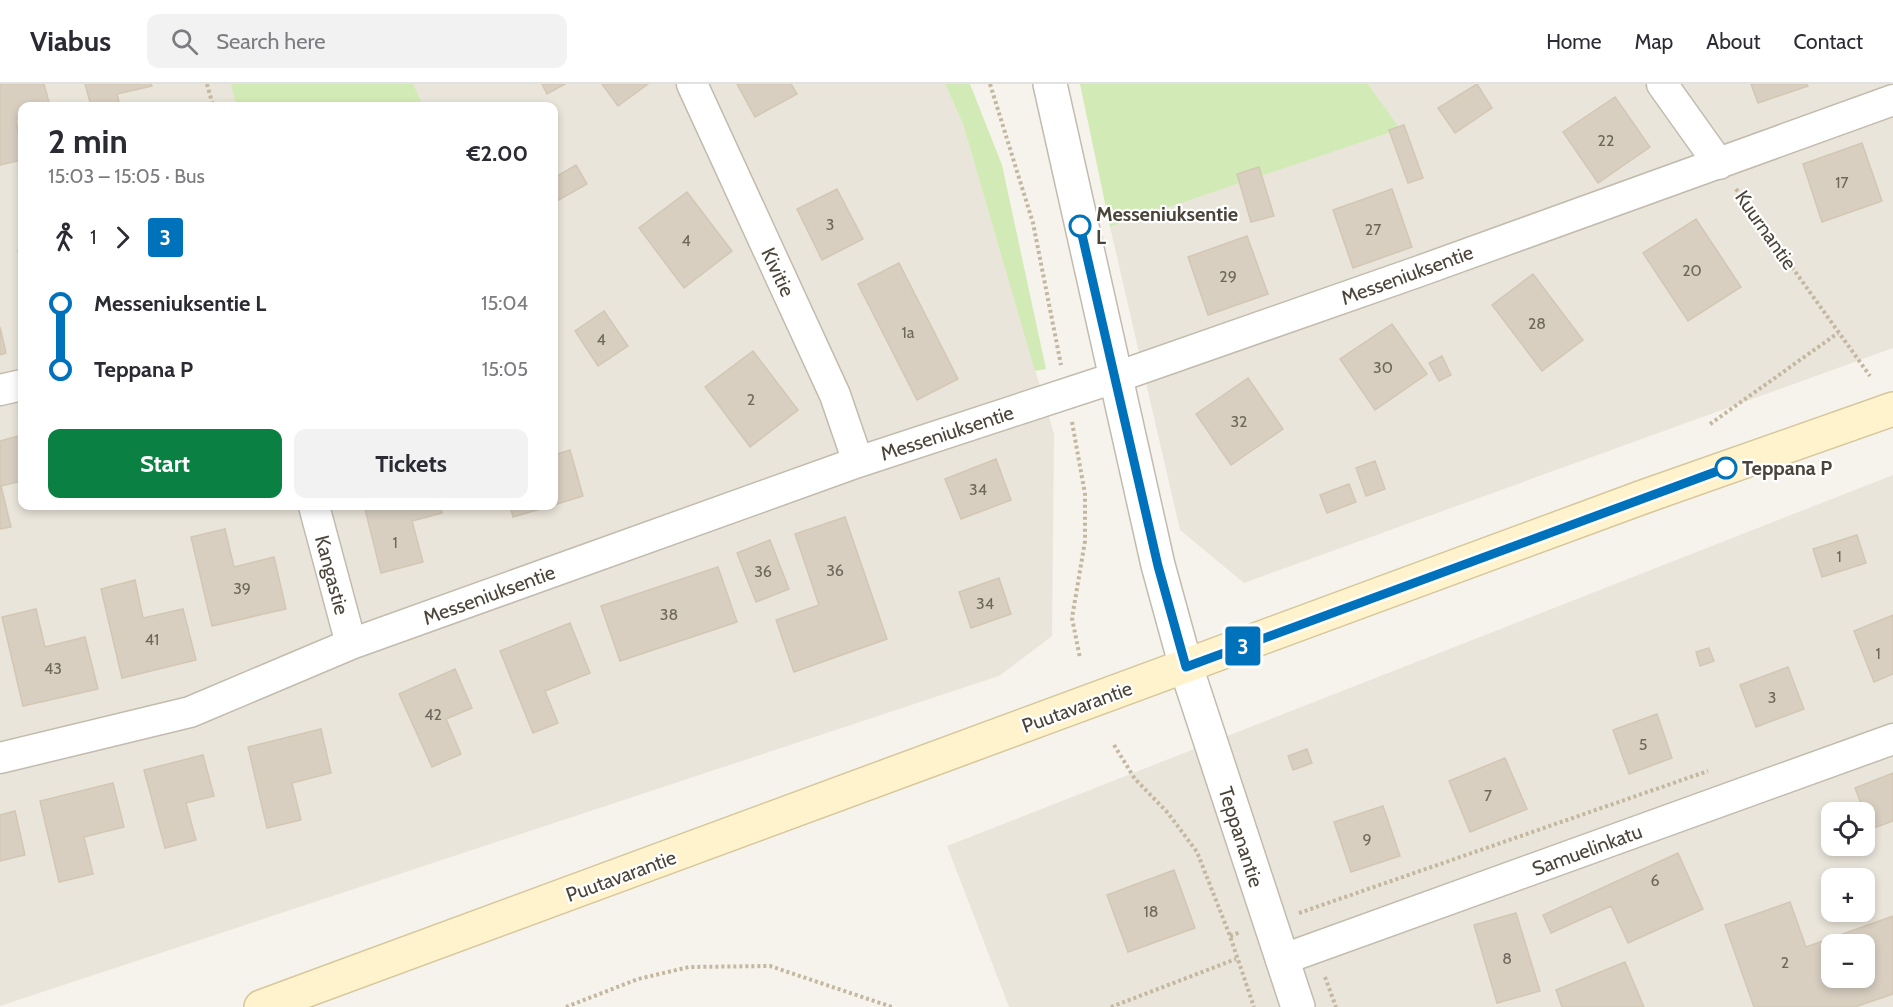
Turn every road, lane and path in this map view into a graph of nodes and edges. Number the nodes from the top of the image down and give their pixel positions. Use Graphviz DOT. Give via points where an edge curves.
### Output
graph roads {
  1 [pos="207,84"];
  2 [pos="692,84"];
  3 [pos="1050,84"];
  4 [pos="1662,84"];
  5 [pos="1893,100"];
  6 [pos="212,102"];
  7 [pos="1719,164"];
  8 [pos="1838,333"];
  9 [pos="1870,376"];
  10 [pos="1114,378"];
  11 [pos="18,385"];
  12 [pos="0,390"];
  13 [pos="1893,409"];
  14 [pos="1710,424"];
  15 [pos="858,462"];
  16 [pos="315,510"];
  17 [pos="351,644"];
  18 [pos="1186,667"];
  19 [pos="1893,739"];
  20 [pos="1114,745"];
  21 [pos="0,758"];
  22 [pos="1713,769"];
  23 [pos="1269,924"];
  24 [pos="1230,936"];
  25 [pos="1236,958"];
  26 [pos="1281,960"];
  27 [pos="261,1007"];
  28 [pos="566,1007"];
  29 [pos="892,1007"];
  30 [pos="1110,1007"];
  31 [pos="1254,1007"];
  32 [pos="1298,1007"];
  1 -- 6 [label="path"];
  2 -- 15 [label="street, Kivitie" via="835,395"];
  3 -- 10 [label="street, Teppanantie"];
  4 -- 7 [label="street"];
  5 -- 7 [label="street, Messeniuksentie"];
  7 -- 8 [label="path, Kuurnantie"];
  7 -- 10 [label="street, Messeniuksentie"];
  8 -- 9 [label="path, Kuurnantie"];
  8 -- 14 [label="path"];
  10 -- 15 [label="street, Messeniuksentie"];
  10 -- 18 [label="street, Teppanantie"];
  11 -- 12 [label="street"];
  13 -- 18 [label="main road, Puutavarantie" via="1632,501"];
  15 -- 17 [label="street, Messeniuksentie"];
  16 -- 17 [label="street, Kangastie"];
  17 -- 21 [label="street, Messeniuksentie" via="190,712"];
  18 -- 23 [label="street, Teppanantie"];
  18 -- 27 [label="main road, Puutavarantie"];
  19 -- 26 [label="street, Samuelinkatu"];
  20 -- 24 [label="path" via="1135,779 1168,813 1197,852"];
  22 -- 23 [label="path"];
  23 -- 24 [label="path"];
  23 -- 26 [label="street, Teppanantie"];
  24 -- 25 [label="path"];
  25 -- 30 [label="path"];
  25 -- 31 [label="path"];
  26 -- 32 [label="street, Teppanantie"];
  28 -- 29 [label="path" via="638,979 689,967 770,966"];
}
